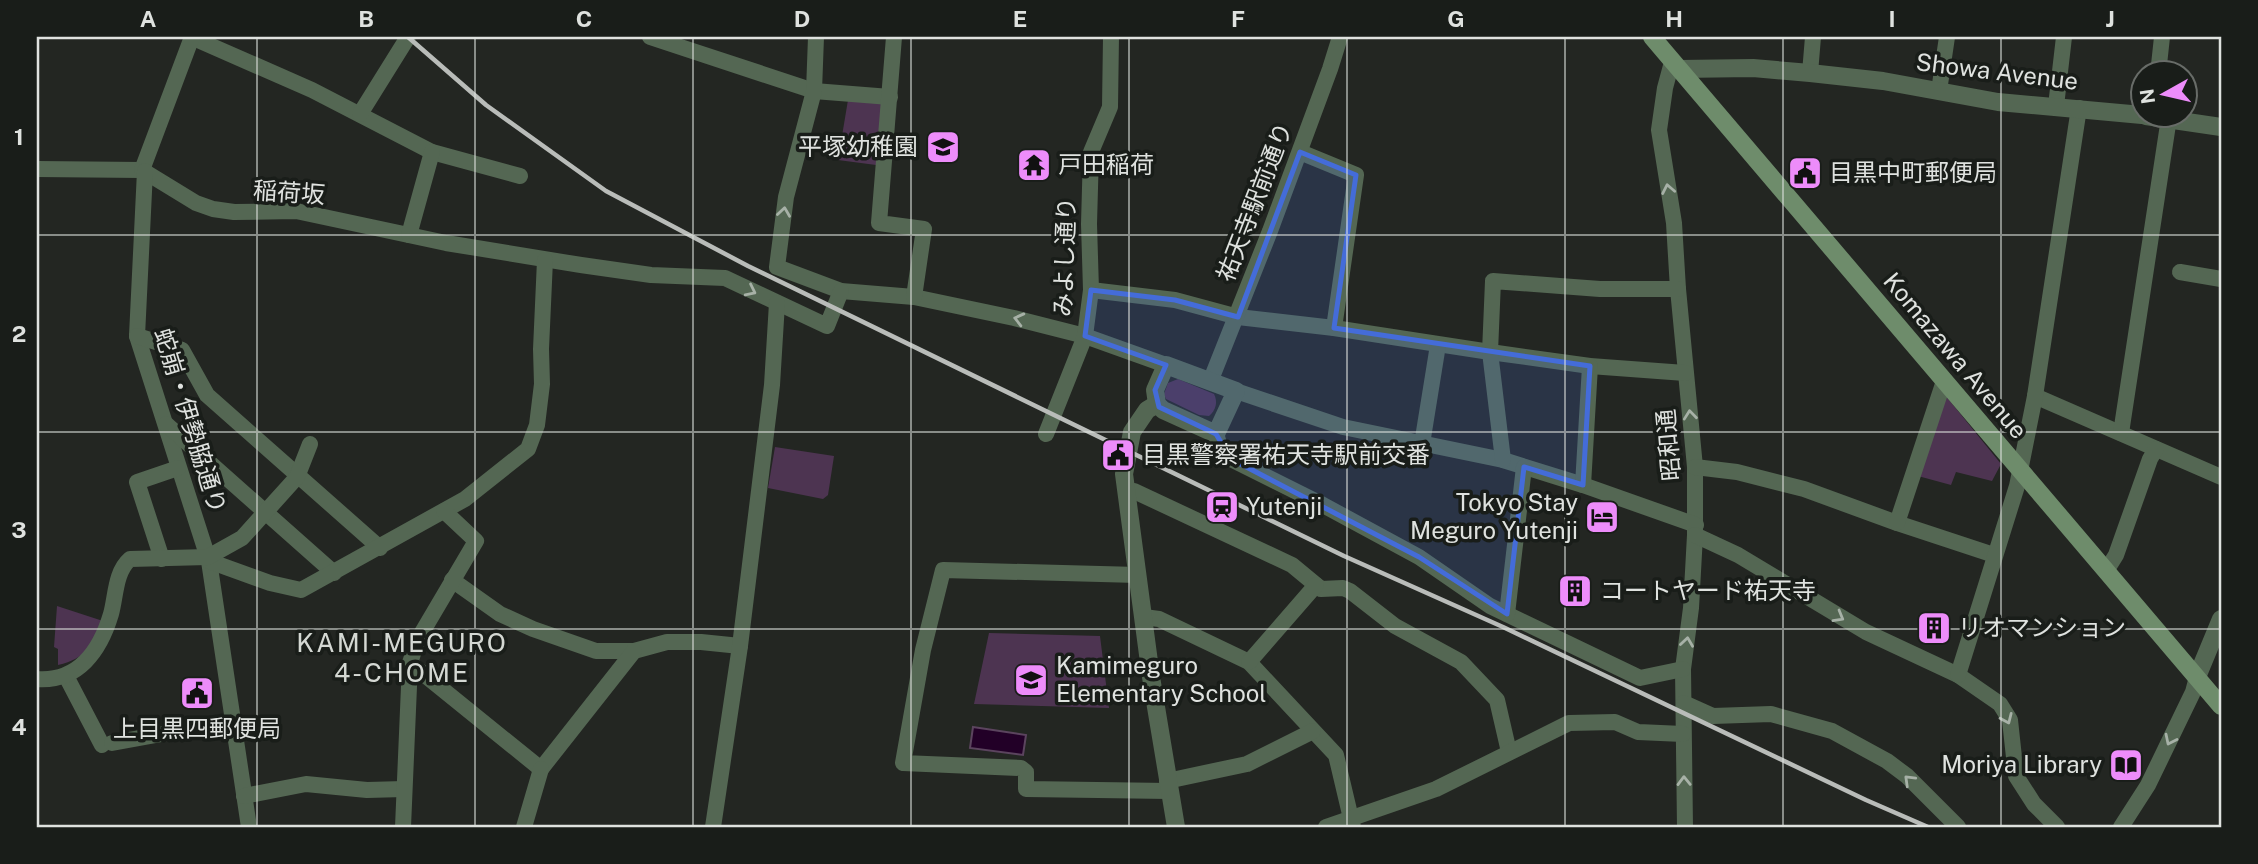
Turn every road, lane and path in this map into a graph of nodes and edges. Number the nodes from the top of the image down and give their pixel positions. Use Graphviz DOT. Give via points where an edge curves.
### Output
graph roads {
  1 [pos="191,37"];
  2 [pos="408,37"];
  3 [pos="650,37"];
  4 [pos="816,37"];
  5 [pos="894,37"];
  6 [pos="1111,37"];
  7 [pos="1340,37"];
  8 [pos="1652,37"];
  9 [pos="1813,37"];
  10 [pos="1947,37"];
  11 [pos="2064,37"];
  12 [pos="2162,37"];
  13 [pos="2160,60"];
  14 [pos="1676,66"];
  15 [pos="1810,73"];
  16 [pos="814,91"];
  17 [pos="1939,91"];
  18 [pos="890,97"];
  19 [pos="2056,106"];
  20 [pos="2079,108"];
  21 [pos="2128,113"];
  22 [pos="360,114"];
  23 [pos="2198,123"];
  24 [pos="2221,127"];
  25 [pos="2157,130"];
  26 [pos="432,152"];
  27 [pos="1300,152"];
  28 [pos="37,169"];
  29 [pos="143,170"];
  30 [pos="520,176"];
  31 [pos="409,235"];
  32 [pos="545,260"];
  33 [pos="2180,272"];
  34 [pos="2221,279"];
  35 [pos="1678,289"];
  36 [pos="1091,290"];
  37 [pos="841,291"];
  38 [pos="914,297"];
  39 [pos="777,303"];
  40 [pos="1238,317"];
  41 [pos="1334,328"];
  42 [pos="137,336"];
  43 [pos="1085,336"];
  44 [pos="1438,345"];
  45 [pos="1490,352"];
  46 [pos="1166,365"];
  47 [pos="1590,366"];
  48 [pos="1685,373"];
  49 [pos="1944,381"];
  50 [pos="1210,382"];
  51 [pos="1236,391"];
  52 [pos="2035,396"];
  53 [pos="1157,404"];
  54 [pos="166,424"];
  55 [pos="2121,433"];
  56 [pos="1046,434"];
  57 [pos="1216,434"];
  58 [pos="310,444"];
  59 [pos="1422,444"];
  60 [pos="2156,449"];
  61 [pos="1503,460"];
  62 [pos="1524,467"];
  63 [pos="1695,467"];
  64 [pos="178,468"];
  65 [pos="2020,471"];
  66 [pos="297,477"];
  67 [pos="2221,477"];
  68 [pos="1583,485"];
  69 [pos="1126,492"];
  70 [pos="444,511"];
  71 [pos="266,513"];
  72 [pos="1897,523"];
  73 [pos="1695,530"];
  74 [pos="380,548"];
  75 [pos="1994,555"];
  76 [pos="162,559"];
  77 [pos="209,559"];
  78 [pos="2106,572"];
  79 [pos="334,573"];
  80 [pos="1138,575"];
  81 [pos="452,580"];
  82 [pos="1316,585"];
  83 [pos="1507,614"];
  84 [pos="1144,617"];
  85 [pos="2221,619"];
  86 [pos="740,646"];
  87 [pos="634,651"];
  88 [pos="1249,662"];
  89 [pos="410,663"];
  90 [pos="1683,669"];
  91 [pos="1958,675"];
  92 [pos="66,676"];
  93 [pos="2197,677"];
  94 [pos="37,679"];
  95 [pos="1684,703"];
  96 [pos="2221,706"];
  97 [pos="233,721"];
  98 [pos="1313,731"];
  99 [pos="1683,734"];
  100 [pos="1509,752"];
  101 [pos="541,769"];
  102 [pos="1168,786"];
  103 [pos="404,789"];
  104 [pos="244,796"];
  105 [pos="1352,823"];
  106 [pos="249,827"];
  107 [pos="403,827"];
  108 [pos="524,827"];
  109 [pos="713,827"];
  110 [pos="1176,827"];
  111 [pos="1326,827"];
  112 [pos="1685,827"];
  113 [pos="1958,827"];
  114 [pos="2057,827"];
  115 [pos="2121,827"];
  1 -- 22 [label="street"];
  1 -- 29 [label="street, 蛇崩・伊勢脇通り"];
  2 -- 22 [label="street"];
  3 -- 16 [label="street"];
  4 -- 16 [label="street"];
  5 -- 18 [label="street"];
  6 -- 36 [label="street, みよし通り" via="1110,107 1091,152"];
  7 -- 27 [label="street, 祐天寺駅前通り"];
  8 -- 14 [label="main road, Komazawa Avenue"];
  9 -- 15 [label="street"];
  10 -- 17 [label="street"];
  11 -- 19 [label="street"];
  12 -- 13 [label="street"];
  14 -- 15 [label="street, Showa Avenue"];
  35 -- 14 [label="street, 昭和通, one-way" via="1674,223 1659,130 1665,88"];
  14 -- 49 [label="main road, Komazawa Avenue"];
  15 -- 17 [label="street, Showa Avenue"];
  16 -- 18 [label="street"];
  37 -- 16 [label="street, one-way" via="777,267 786,197"];
  17 -- 19 [label="street, Showa Avenue"];
  18 -- 38 [label="street" via="878,223 924,229"];
  19 -- 20 [label="street, Showa Avenue"];
  20 -- 21 [label="street, Showa Avenue"];
  20 -- 52 [label="street"];
  22 -- 26 [label="street"];
  23 -- 24 [label="street, Showa Avenue"];
  25 -- 55 [label="street"];
  26 -- 30 [label="street"];
  26 -- 31 [label="street"];
  27 -- 40 [label="street, 祐天寺駅前通り"];
  27 -- 41 [label="street" via="1356,175"];
  28 -- 29 [label="street"];
  29 -- 31 [label="street, 稲荷坂" via="213,209 296,211"];
  29 -- 42 [label="street, 蛇崩・伊勢脇通り"];
  31 -- 32 [label="street, 稲荷坂"];
  32 -- 39 [label="street, 稲荷坂, one-way" via="651,275 725,278"];
  32 -- 70 [label="street" via="540,411 531,445"];
  33 -- 34 [label="street"];
  35 -- 45 [label="street" via="1493,281"];
  35 -- 48 [label="street, 昭和通"];
  36 -- 40 [label="street" via="1175,300"];
  36 -- 43 [label="street, みよし通り"];
  37 -- 38 [label="street"];
  37 -- 39 [label="street" via="827,326"];
  43 -- 38 [label="street, one-way"];
  39 -- 86 [label="street" via="772,385"];
  40 -- 41 [label="street"];
  40 -- 50 [label="street, 祐天寺駅前通り"];
  41 -- 44 [label="street"];
  42 -- 54 [label="street, 蛇崩・伊勢脇通り"];
  42 -- 66 [label="street" via="182,350 206,395"];
  43 -- 46 [label="street"];
  43 -- 56 [label="street, みよし通り"];
  44 -- 45 [label="street"];
  44 -- 59 [label="street"];
  45 -- 47 [label="street"];
  45 -- 61 [label="street"];
  46 -- 50 [label="street"];
  46 -- 53 [label="street" via="1155,390"];
  47 -- 48 [label="street"];
  47 -- 68 [label="street"];
  63 -- 48 [label="street, 昭和通, one-way"];
  49 -- 65 [label="main road, Komazawa Avenue"];
  49 -- 72 [label="street"];
  50 -- 51 [label="street"];
  51 -- 57 [label="street"];
  51 -- 59 [label="street" via="1343,427"];
  52 -- 55 [label="street"];
  52 -- 65 [label="street"];
  53 -- 57 [label="street"];
  53 -- 69 [label="street" via="1132,432 1124,467"];
  54 -- 64 [label="street, 蛇崩・伊勢脇通り"];
  54 -- 71 [label="street"];
  55 -- 60 [label="street"];
  57 -- 83 [label="street" via="1221,450 1231,459 1419,557"];
  58 -- 66 [label="street"];
  59 -- 61 [label="street"];
  60 -- 67 [label="street"];
  60 -- 78 [label="street"];
  61 -- 62 [label="street"];
  62 -- 68 [label="street"];
  62 -- 83 [label="street"];
  63 -- 72 [label="street" via="1737,471 1804,489"];
  63 -- 73 [label="street, 昭和通"];
  64 -- 76 [label="street" via="136,482"];
  64 -- 77 [label="street, 蛇崩・伊勢脇通り"];
  65 -- 75 [label="street"];
  65 -- 78 [label="main road, Komazawa Avenue"];
  66 -- 71 [label="street"];
  66 -- 74 [label="street"];
  68 -- 73 [label="street"];
  69 -- 80 [label="street"];
  69 -- 82 [label="street" via="1134,491 1292,565"];
  70 -- 74 [label="street"];
  70 -- 81 [label="street" via="477,541"];
  71 -- 77 [label="street" via="242,538"];
  71 -- 79 [label="street"];
  72 -- 75 [label="street"];
  90 -- 73 [label="street, 昭和通, one-way"];
  73 -- 91 [label="street, one-way" via="1866,632"];
  74 -- 79 [label="street"];
  75 -- 91 [label="street"];
  76 -- 77 [label="street"];
  76 -- 92 [label="street" via="130,559 122,566 110,616 92,656"];
  77 -- 79 [label="street" via="301,590"];
  77 -- 97 [label="street, 蛇崩・伊勢脇通り"];
  78 -- 93 [label="main road, Komazawa Avenue"];
  80 -- 84 [label="street"];
  80 -- 102 [label="street" via="943,570 903,763 1021,768 1026,772 1026,789"];
  81 -- 87 [label="street" via="500,614 533,629 596,650"];
  81 -- 89 [label="street" via="417,641"];
  82 -- 88 [label="street"];
  82 -- 100 [label="street" via="1350,591 1395,626 1461,662 1497,700"];
  83 -- 90 [label="street" via="1640,678"];
  84 -- 88 [label="street" via="1159,619"];
  84 -- 102 [label="street"];
  85 -- 93 [label="street"];
  86 -- 87 [label="street" via="667,642"];
  86 -- 109 [label="street"];
  87 -- 101 [label="street"];
  88 -- 98 [label="street"];
  89 -- 101 [label="street"];
  89 -- 103 [label="street"];
  90 -- 95 [label="street, 昭和通"];
  91 -- 114 [label="street, one-way" via="2000,704 2011,720 2016,776 2034,804"];
  92 -- 94 [label="street"];
  92 -- 97 [label="street" via="107,744"];
  93 -- 96 [label="main road, Komazawa Avenue"];
  93 -- 115 [label="street, one-way" via="2148,785"];
  95 -- 99 [label="street, 昭和通"];
  113 -- 95 [label="street, one-way" via="1888,761 1832,731 1771,714 1713,716"];
  97 -- 104 [label="street, 蛇崩・伊勢脇通り"];
  98 -- 102 [label="street" via="1247,764"];
  98 -- 105 [label="street" via="1336,755"];
  99 -- 100 [label="street" via="1638,732 1615,722 1577,723"];
  112 -- 99 [label="street, 昭和通, one-way"];
  100 -- 105 [label="street" via="1436,789"];
  101 -- 108 [label="street"];
  102 -- 110 [label="street"];
  103 -- 104 [label="street" via="306,784"];
  103 -- 107 [label="street"];
  104 -- 106 [label="street, 蛇崩・伊勢脇通り"];
  105 -- 111 [label="street"];
}
